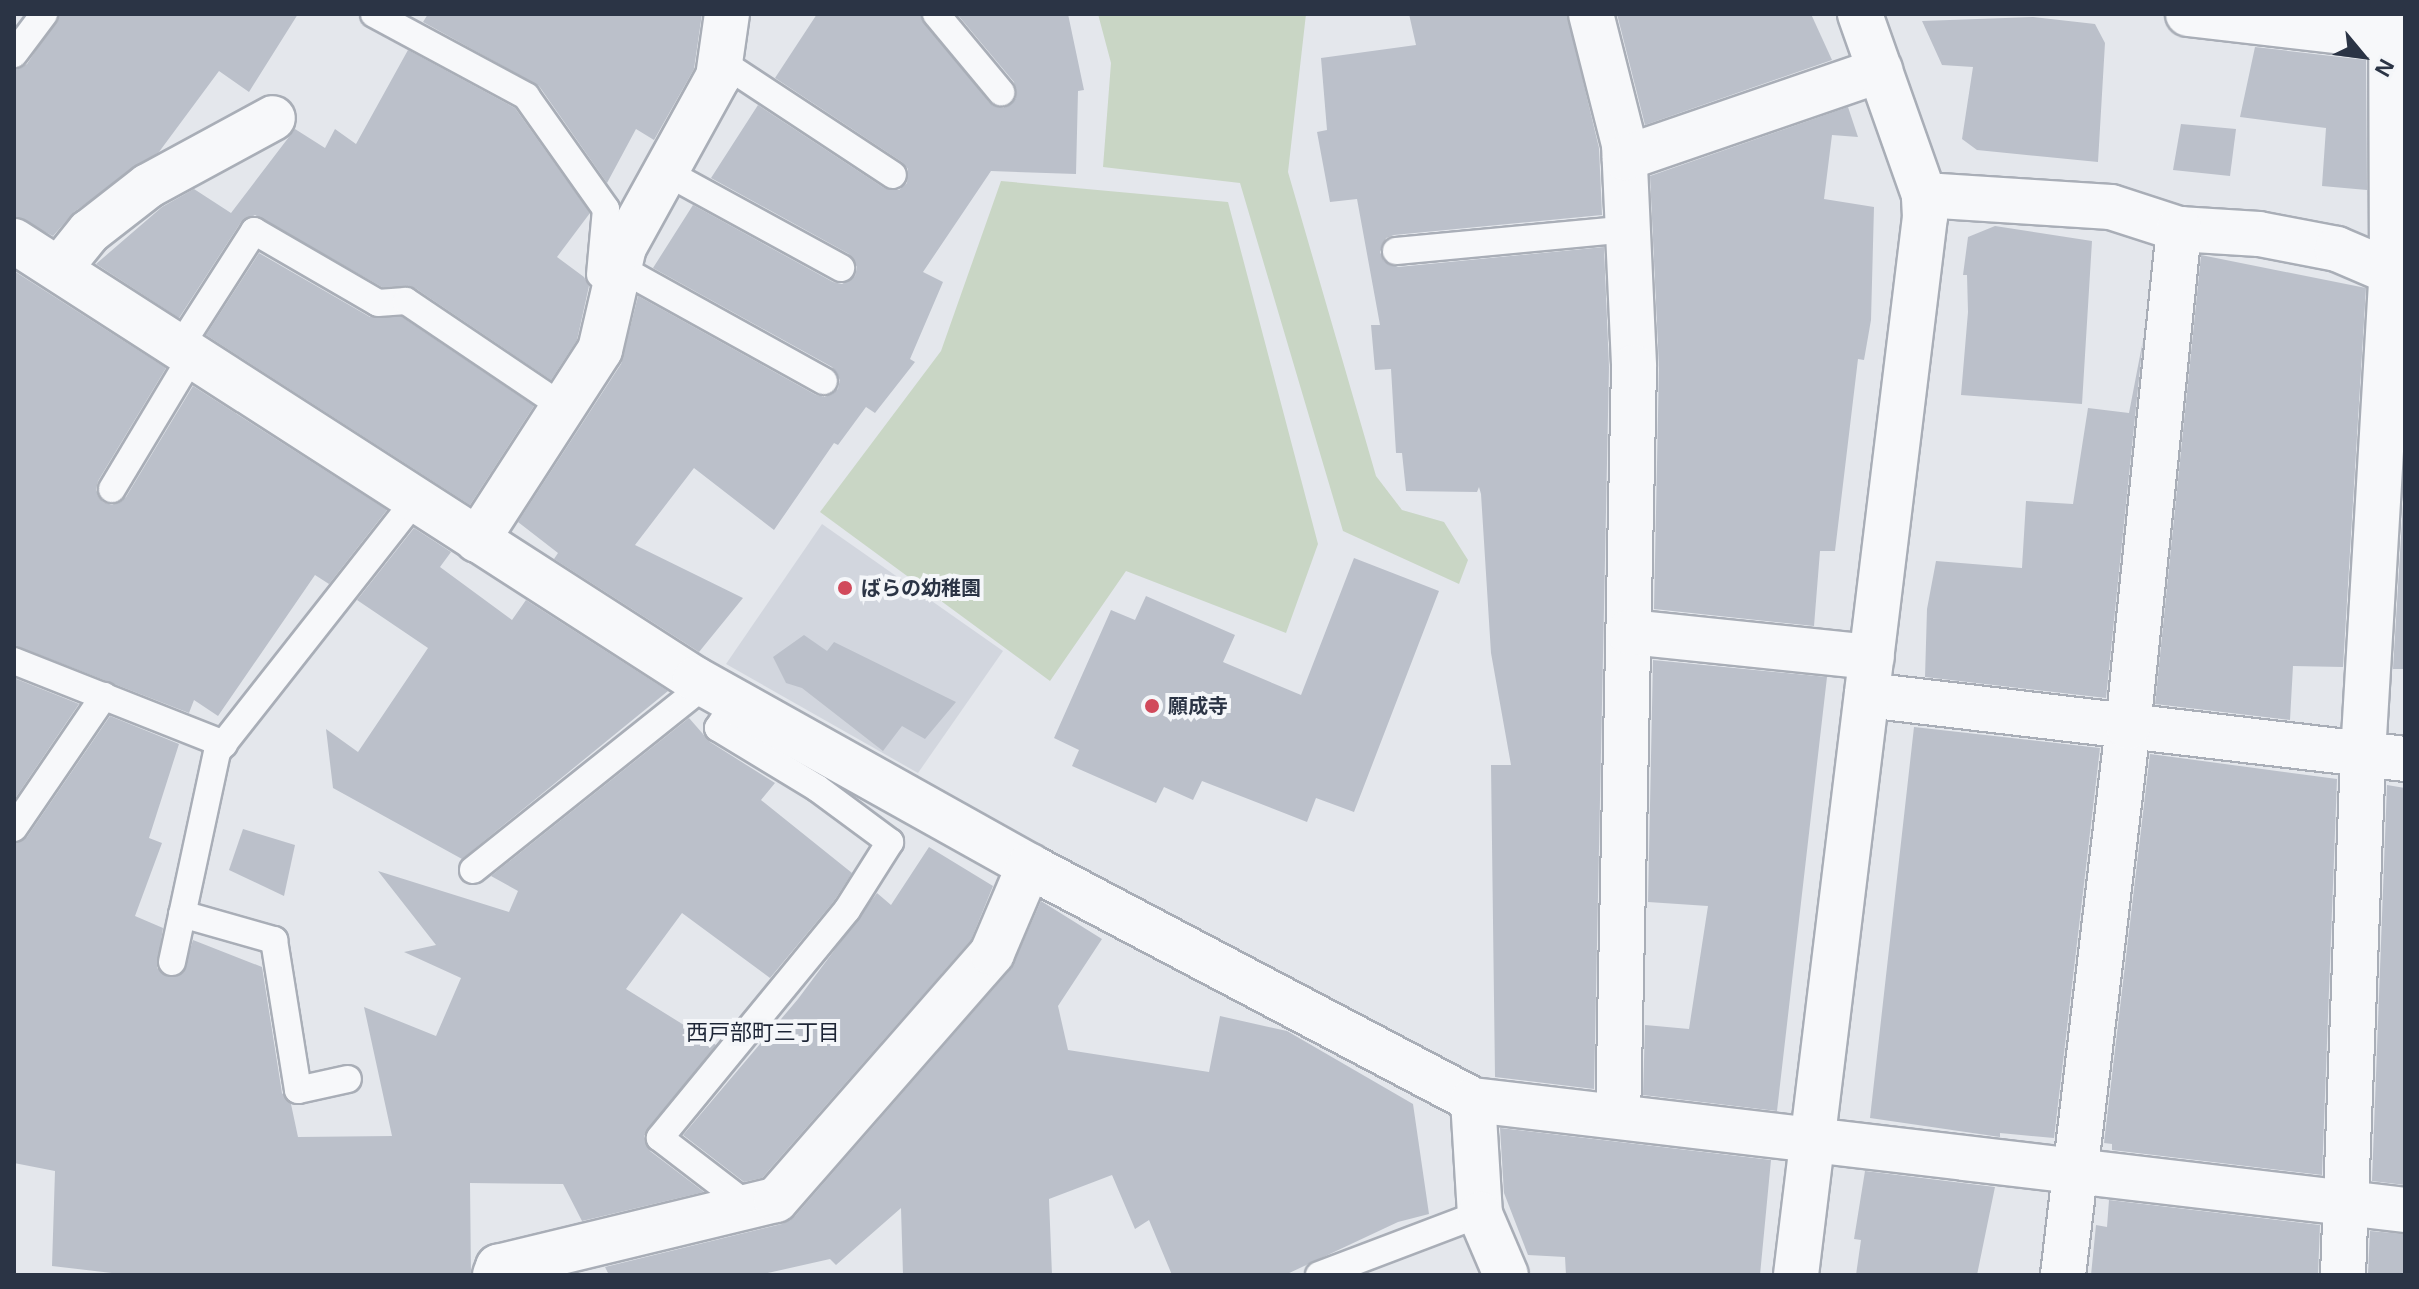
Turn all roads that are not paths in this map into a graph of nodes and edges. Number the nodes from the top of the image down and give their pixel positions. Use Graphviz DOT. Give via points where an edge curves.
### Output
graph roads {
  1 [pos="44,14"];
  2 [pos="374,14"];
  3 [pos="727,14"];
  4 [pos="936,14"];
  5 [pos="1591,14"];
  6 [pos="1860,14"];
  7 [pos="2188,14"];
  8 [pos="2396,30"];
  9 [pos="14,54"];
  10 [pos="720,61"];
  11 [pos="1880,70"];
  12 [pos="1001,92"];
  13 [pos="273,118"];
  14 [pos="1625,158"];
  15 [pos="664,171"];
  16 [pos="893,175"];
  17 [pos="1924,195"];
  18 [pos="1628,229"];
  19 [pos="2179,229"];
  20 [pos="14,241"];
  21 [pos="1396,251"];
  22 [pos="620,268"];
  23 [pos="841,268"];
  24 [pos="59,269"];
  25 [pos="2399,274"];
  26 [pos="186,352"];
  27 [pos="594,359"];
  28 [pos="824,381"];
  29 [pos="563,407"];
  30 [pos="112,489"];
  31 [pos="415,500"];
  32 [pos="477,540"];
  33 [pos="1629,632"];
  34 [pos="14,661"];
  35 [pos="1869,676"];
  36 [pos="720,693"];
  37 [pos="104,696"];
  38 [pos="2128,727"];
  39 [pos="224,744"];
  40 [pos="2384,757"];
  41 [pos="14,828"];
  42 [pos="1029,866"];
  43 [pos="473,870"];
  44 [pos="182,914"];
  45 [pos="172,962"];
  46 [pos="348,1079"];
  47 [pos="1473,1100"];
  48 [pos="1618,1116"];
  49 [pos="1813,1140"];
  50 [pos="2074,1171"];
  51 [pos="2346,1203"];
  52 [pos="750,1207"];
  53 [pos="2405,1210"];
  54 [pos="1480,1214"];
  55 [pos="495,1275"];
  56 [pos="1319,1275"];
  57 [pos="1506,1275"];
  58 [pos="1796,1275"];
  59 [pos="2063,1275"];
  60 [pos="2343,1275"];
  1 -- 9 [label="lane"];
  2 -- 27 [label="lane" via="526,96 606,209"];
  3 -- 10 [label="street"];
  4 -- 12 [label="lane"];
  5 -- 14 [label="street"];
  6 -- 11 [label="street"];
  7 -- 8 [label="street"];
  8 -- 25 [label="street"];
  10 -- 15 [label="street" via="718,77"];
  10 -- 16 [label="lane"];
  11 -- 14 [label="street"];
  11 -- 17 [label="street"];
  13 -- 24 [label="street" via="148,186 89,232"];
  14 -- 18 [label="street"];
  15 -- 22 [label="street" via="624,247"];
  15 -- 23 [label="lane"];
  17 -- 19 [label="street" via="2111,207"];
  17 -- 35 [label="street"];
  18 -- 21 [label="lane"];
  18 -- 33 [label="street" via="1634,367"];
  19 -- 25 [label="street" via="2306,243"];
  19 -- 38 [label="street"];
  20 -- 24 [label="street"];
  22 -- 27 [label="street" via="610,321"];
  22 -- 28 [label="lane"];
  24 -- 26 [label="street"];
  25 -- 40 [label="street"];
  26 -- 29 [label="lane" via="254,231 378,303 406,301"];
  26 -- 30 [label="lane"];
  26 -- 31 [label="street"];
  27 -- 29 [label="street"];
  29 -- 32 [label="street"];
  31 -- 32 [label="street"];
  31 -- 39 [label="lane"];
  32 -- 36 [label="street"];
  33 -- 35 [label="street"];
  33 -- 48 [label="street"];
  34 -- 37 [label="lane"];
  35 -- 38 [label="street"];
  35 -- 49 [label="street"];
  36 -- 42 [label="street"];
  36 -- 43 [label="lane"];
  36 -- 52 [label="lane" via="718,728 817,788 890,842 847,910 660,1138"];
  37 -- 39 [label="lane"];
  37 -- 41 [label="lane"];
  38 -- 40 [label="street"];
  38 -- 50 [label="street"];
  39 -- 44 [label="lane" via="217,752"];
  40 -- 51 [label="street"];
  42 -- 47 [label="street"];
  42 -- 52 [label="street" via="992,953 776,1200"];
  44 -- 45 [label="lane"];
  44 -- 46 [label="lane" via="274,940 298,1090"];
  47 -- 48 [label="street"];
  47 -- 54 [label="street"];
  48 -- 49 [label="street"];
  49 -- 50 [label="street"];
  49 -- 58 [label="street"];
  50 -- 51 [label="street"];
  50 -- 59 [label="street"];
  51 -- 53 [label="street"];
  51 -- 60 [label="street"];
  52 -- 55 [label="street" via="498,1267"];
  54 -- 56 [label="lane"];
  54 -- 57 [label="street"];
}
